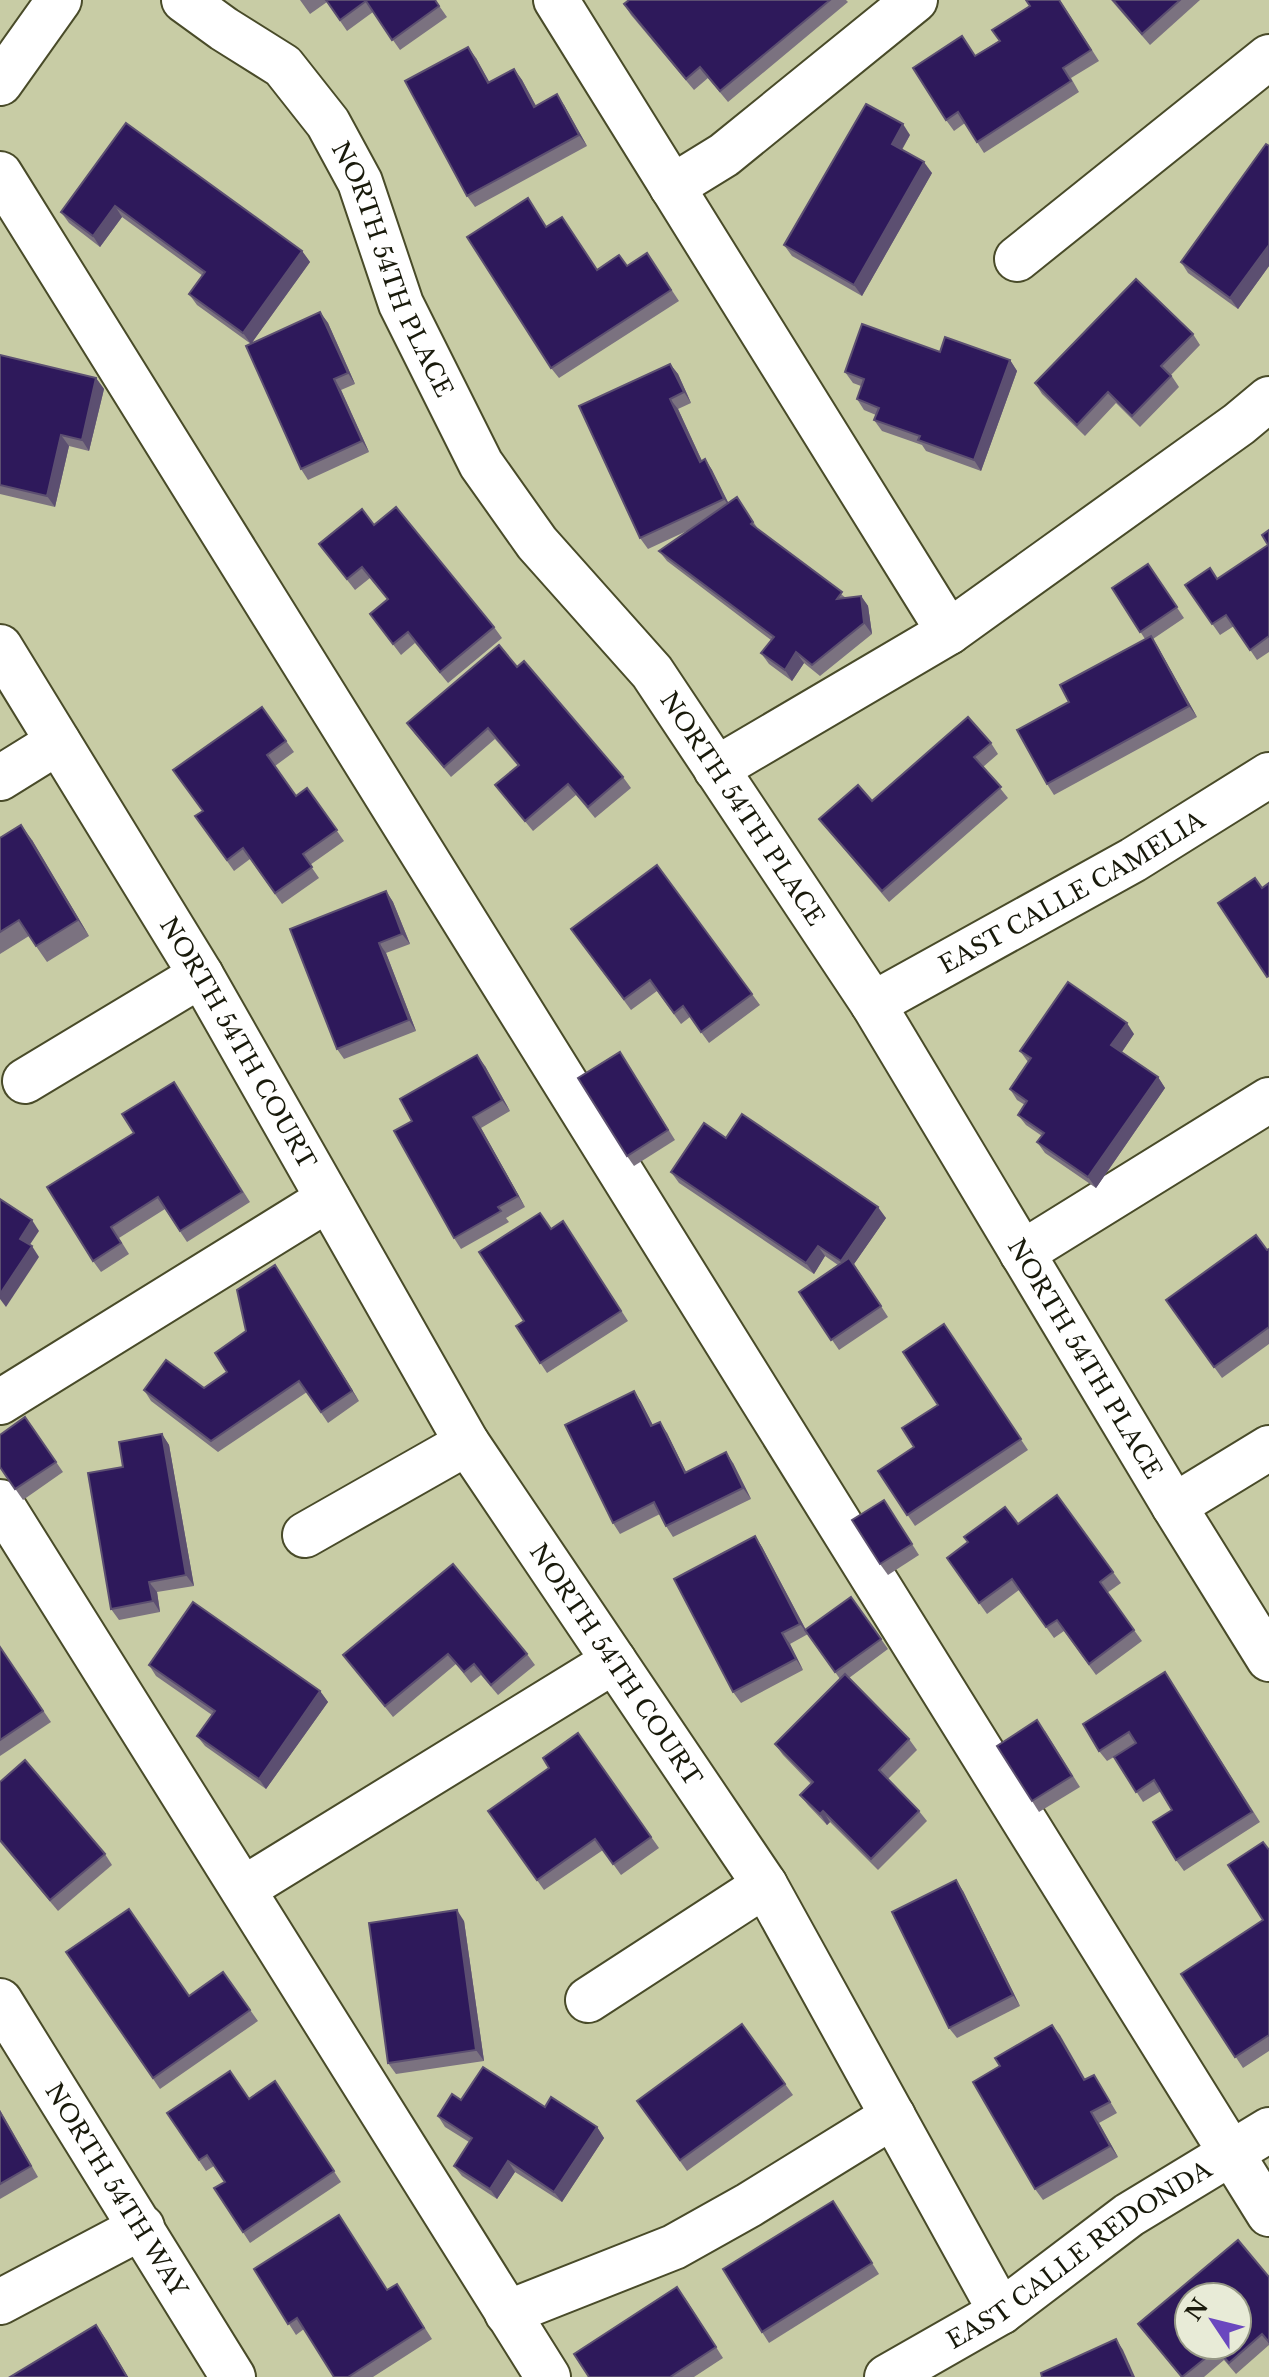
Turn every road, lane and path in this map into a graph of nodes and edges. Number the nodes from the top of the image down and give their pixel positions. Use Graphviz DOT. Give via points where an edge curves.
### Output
graph roads {
  1 [pos="59,0"];
  2 [pos="184,0"];
  3 [pos="556,0"];
  4 [pos="915,0"];
  5 [pos="1269,57"];
  6 [pos="0,83"];
  7 [pos="0,174"];
  8 [pos="672,187"];
  9 [pos="1017,259"];
  10 [pos="1269,399"];
  11 [pos="949,632"];
  12 [pos="0,647"];
  13 [pos="58,742"];
  14 [pos="716,769"];
  15 [pos="1269,775"];
  16 [pos="0,778"];
  17 [pos="201,975"];
  18 [pos="873,1004"];
  19 [pos="25,1081"];
  20 [pos="1269,1100"];
  21 [pos="328,1199"];
  22 [pos="1022,1253"];
  23 [pos="0,1402"];
  24 [pos="467,1443"];
  25 [pos="1269,1448"];
  26 [pos="0,1502"];
  27 [pos="1174,1506"];
  28 [pos="305,1535"];
  29 [pos="1269,1659"];
  30 [pos="614,1661"];
  31 [pos="765,1885"];
  32 [pos="243,1889"];
  33 [pos="588,2000"];
  34 [pos="0,2001"];
  35 [pos="893,2116"];
  36 [pos="1269,2130"];
  37 [pos="1232,2153"];
  38 [pos="1269,2214"];
  39 [pos="142,2227"];
  40 [pos="0,2302"];
  41 [pos="1001,2312"];
  42 [pos="507,2313"];
  43 [pos="233,2377"];
  44 [pos="548,2377"];
  45 [pos="887,2377"];
  1 -- 6 [label="street"];
  2 -- 14 [label="street, NORTH 54TH PLACE" via="283,66 328,123 360,182 401,304 481,464 537,543 652,672"];
  3 -- 8 [label="street"];
  4 -- 8 [label="street" via="724,155"];
  5 -- 9 [label="street"];
  7 -- 37 [label="street"];
  8 -- 11 [label="street"];
  10 -- 11 [label="street"];
  11 -- 14 [label="street"];
  12 -- 13 [label="street, NORTH 54TH COURT"];
  13 -- 16 [label="street"];
  13 -- 17 [label="street, NORTH 54TH COURT"];
  14 -- 18 [label="street, NORTH 54TH PLACE"];
  15 -- 18 [label="street, EAST CALLE CAMELIA" via="1133,860"];
  17 -- 19 [label="street"];
  17 -- 21 [label="street, NORTH 54TH COURT"];
  18 -- 22 [label="street, NORTH 54TH PLACE"];
  20 -- 22 [label="street"];
  21 -- 23 [label="street"];
  21 -- 24 [label="street, NORTH 54TH COURT"];
  22 -- 27 [label="street, NORTH 54TH PLACE"];
  24 -- 28 [label="street"];
  24 -- 30 [label="street, NORTH 54TH COURT"];
  25 -- 27 [label="street"];
  26 -- 32 [label="street"];
  27 -- 29 [label="street, NORTH 54TH PLACE"];
  30 -- 31 [label="street, NORTH 54TH COURT"];
  30 -- 32 [label="street"];
  31 -- 33 [label="street"];
  31 -- 35 [label="street, NORTH 54TH COURT"];
  32 -- 42 [label="street"];
  34 -- 39 [label="street, NORTH 54TH WAY"];
  35 -- 41 [label="street, NORTH 54TH COURT"];
  35 -- 42 [label="street" via="674,2247"];
  36 -- 37 [label="street, EAST CALLE REDONDA"];
  37 -- 38 [label="street"];
  37 -- 41 [label="street, EAST CALLE REDONDA" via="1129,2215"];
  39 -- 40 [label="street"];
  39 -- 43 [label="street, NORTH 54TH WAY"];
  41 -- 45 [label="street, EAST CALLE REDONDA"];
  42 -- 44 [label="street"];
}
